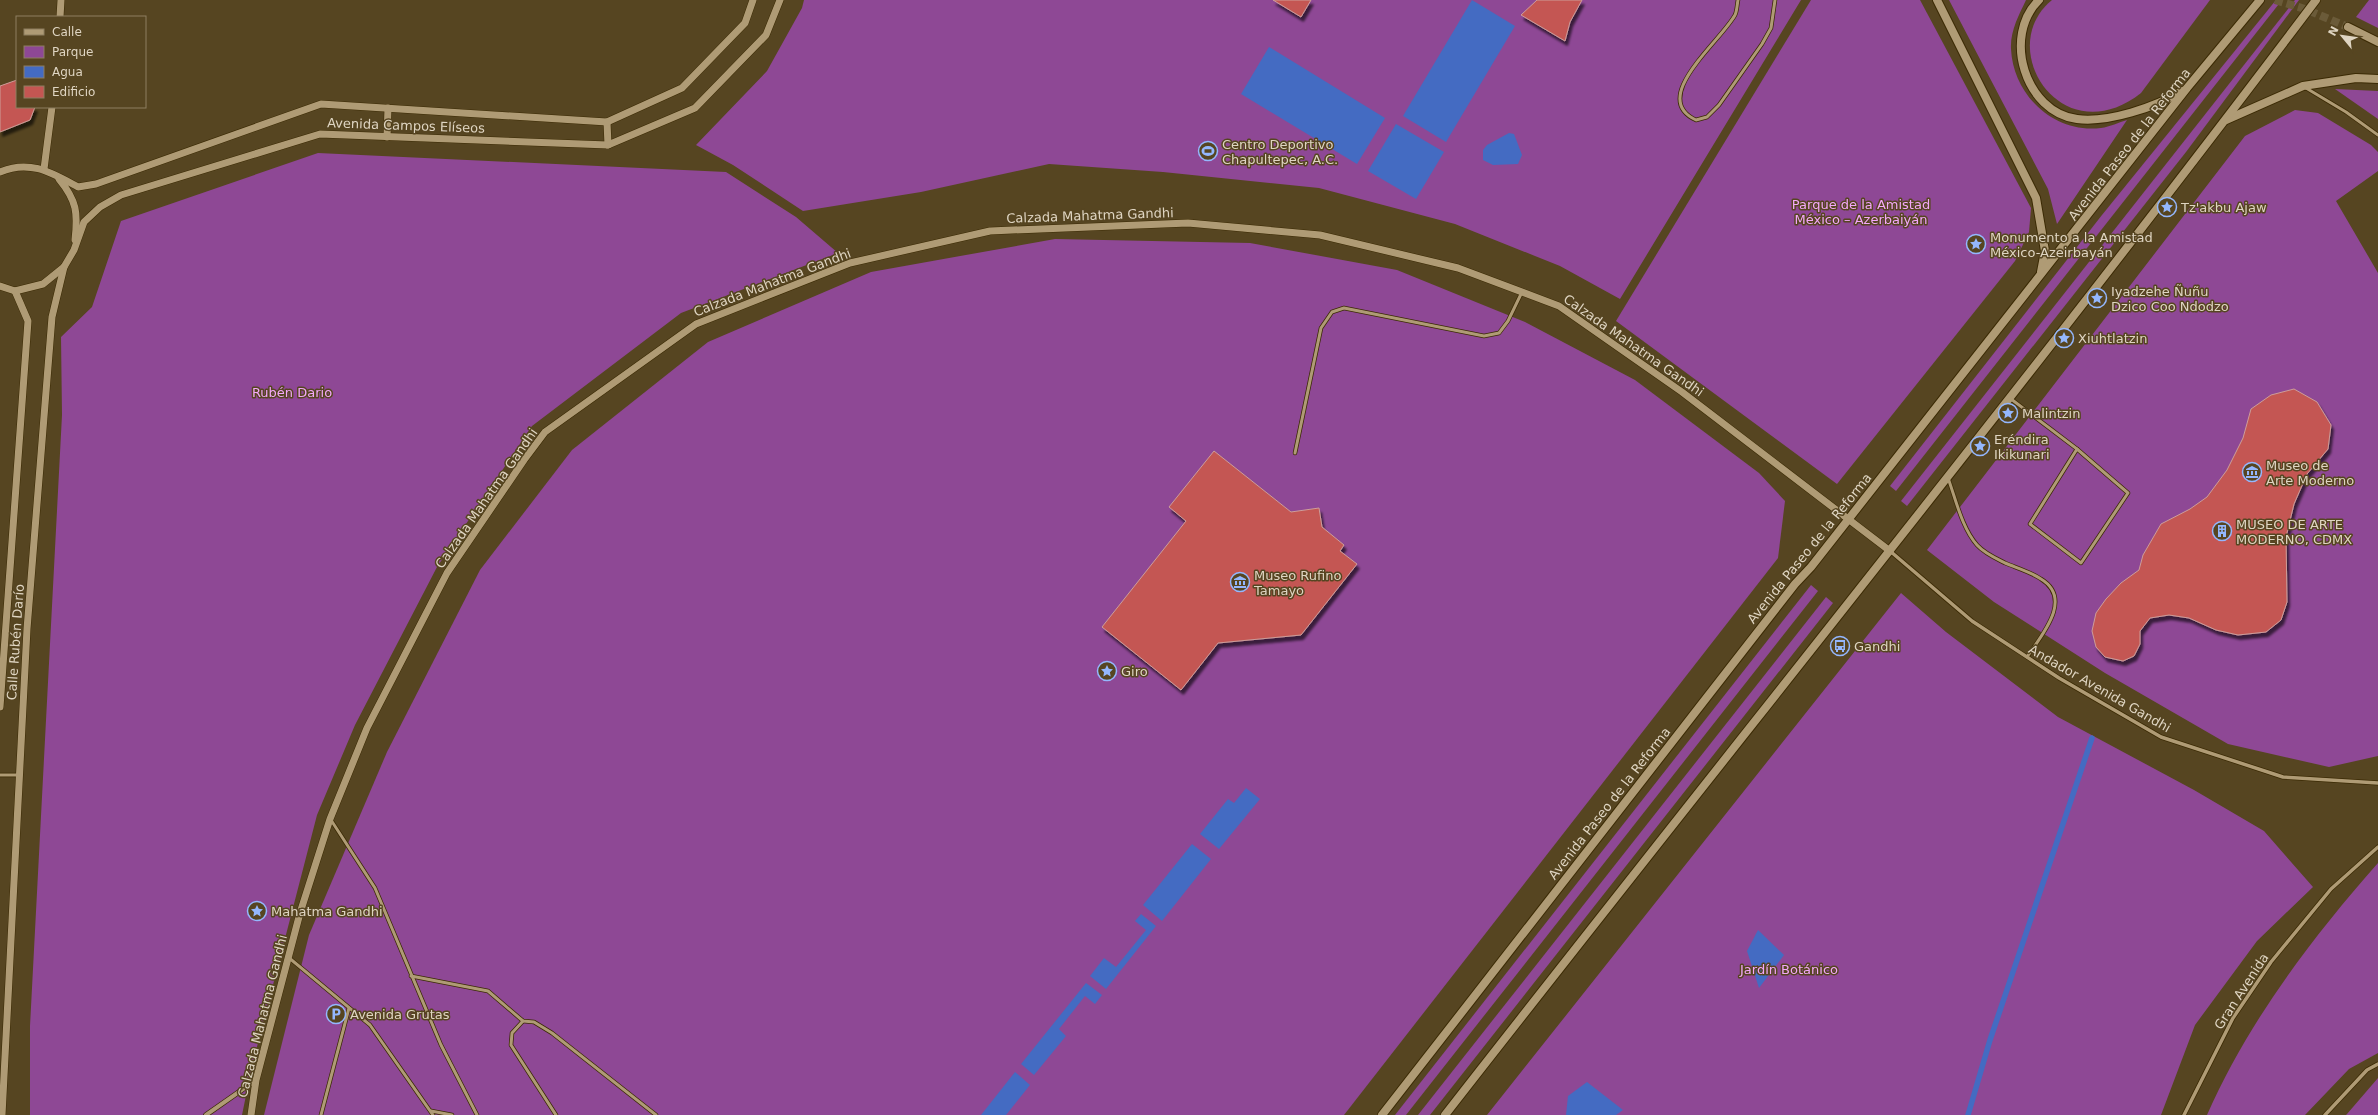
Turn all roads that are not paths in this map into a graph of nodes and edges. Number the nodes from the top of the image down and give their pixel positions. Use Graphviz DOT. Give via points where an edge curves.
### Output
graph roads {
  1 [pos="62,0"];
  2 [pos="753,0"];
  3 [pos="780,0"];
  4 [pos="1738,0"];
  5 [pos="1775,0"];
  6 [pos="1937,0"];
  7 [pos="2039,0"];
  8 [pos="2260,0"];
  9 [pos="2316,0"];
  10 [pos="60,16"];
  11 [pos="2348,27"];
  12 [pos="2378,42"];
  13 [pos="2378,79"];
  14 [pos="2303,86"];
  15 [pos="2187,88"];
  16 [pos="52,108"];
  17 [pos="388,108"];
  18 [pos="2225,120"];
  19 [pos="608,122"];
  20 [pos="2378,135"];
  21 [pos="387,137"];
  22 [pos="608,145"];
  23 [pos="44,169"];
  24 [pos="0,172"];
  25 [pos="57,176"];
  26 [pos="74,250"];
  27 [pos="64,267"];
  28 [pos="2039,279"];
  29 [pos="0,286"];
  30 [pos="15,291"];
  31 [pos="1522,292"];
  32 [pos="2009,398"];
  33 [pos="2077,449"];
  34 [pos="1294,453"];
  35 [pos="1948,476"];
  36 [pos="1849,519"];
  37 [pos="1890,551"];
  38 [pos="2026,657"];
  39 [pos="0,707"];
  40 [pos="0,775"];
  41 [pos="20,775"];
  42 [pos="2378,783"];
  43 [pos="330,819"];
  44 [pos="2378,846"];
  45 [pos="288,957"];
  46 [pos="411,976"];
  47 [pos="349,1008"];
  48 [pos="523,1021"];
  49 [pos="2378,1064"];
  50 [pos="256,1080"];
  51 [pos="431,1111"];
  52 [pos="2,1115"];
  53 [pos="206,1115"];
  54 [pos="251,1115"];
  55 [pos="321,1115"];
  56 [pos="434,1115"];
  57 [pos="452,1115"];
  58 [pos="477,1115"];
  59 [pos="556,1115"];
  60 [pos="656,1115"];
  61 [pos="1382,1115"];
  62 [pos="1445,1115"];
  63 [pos="2184,1115"];
  64 [pos="2325,1115"];
  1 -- 10 [label="street"];
  2 -- 19 [label="street, Avenida Campos Elíseos" via="745,24 682,88"];
  3 -- 22 [label="street, Avenida Campos Elíseos" via="766,35 695,108"];
  4 -- 5 [label="lane" via="1735,14 1686,78 1680,93 1680,105 1686,115 1696,120 1707,117 1719,105 1762,44 1771,28"];
  6 -- 28 [label="main road" via="2036,198 2046,251"];
  7 -- 15 [label="main road" via="2033,6 2020,33 2022,62 2031,86 2050,109 2077,119 2115,116 2162,103"];
  8 -- 15 [label="main road, Avenida Paseo de la Reforma"];
  9 -- 18 [label="main road"];
  11 -- 12 [label="main road"];
  13 -- 14 [label="main road" via="2356,78"];
  14 -- 18 [label="main road"];
  14 -- 20 [label="lane"];
  15 -- 28 [label="main road, Avenida Paseo de la Reforma"];
  16 -- 23 [label="street"];
  17 -- 19 [label="street, Avenida Campos Elíseos"];
  17 -- 21 [label="street"];
  17 -- 25 [label="street, Avenida Campos Elíseos" via="321,104 96,184 78,187"];
  18 -- 32 [label="main road"];
  19 -- 22 [label="street"];
  21 -- 22 [label="street, Avenida Campos Elíseos"];
  21 -- 26 [label="street, Avenida Campos Elíseos" via="320,134 121,195 100,207 84,222"];
  23 -- 24 [label="street, Avenida Campos Elíseos" via="19,166"];
  23 -- 25 [label="street, Avenida Campos Elíseos"];
  25 -- 26 [label="street" via="71,194 74,206 77,220"];
  26 -- 27 [label="street, Avenida Campos Elíseos"];
  27 -- 30 [label="street, Avenida Campos Elíseos" via="43,284"];
  27 -- 41 [label="street, Calle Rubén Darío" via="51,325 27,628"];
  28 -- 36 [label="main road, Avenida Paseo de la Reforma"];
  29 -- 30 [label="street"];
  30 -- 39 [label="street, Calle Rubén Darío" via="28,321"];
  31 -- 34 [label="lane" via="1499,333 1484,336 1344,308 1332,312 1321,328"];
  31 -- 36 [label="street, Calzada Mahatma Gandhi" via="1565,310 1682,392"];
  31 -- 43 [label="street, Calzada Mahatma Gandhi" via="1458,268 1320,235 1188,222 990,231 850,263 696,324 545,432 524,460 447,573 367,728"];
  32 -- 33 [label="lane"];
  32 -- 35 [label="main road"];
  33 -- 33 [label="lane" via="2128,493 2081,563 2030,524"];
  35 -- 37 [label="main road"];
  35 -- 38 [label="lane" via="1967,528 1977,546 1992,557 2042,579 2051,588 2056,601 2053,615"];
  36 -- 37 [label="street, Calzada Mahatma Gandhi"];
  36 -- 61 [label="main road, Avenida Paseo de la Reforma" via="1795,584"];
  37 -- 38 [label="street, Andador Avenida Gandhi" via="1972,621"];
  37 -- 62 [label="main road"];
  38 -- 42 [label="street, Andador Avenida Gandhi" via="2161,738 2283,777"];
  40 -- 41 [label="lane"];
  41 -- 52 [label="street, Calle Rubén Darío"];
  43 -- 45 [label="street, Calzada Mahatma Gandhi"];
  43 -- 46 [label="lane" via="375,888"];
  44 -- 63 [label="street, Gran Avenida" via="2331,889 2271,962 2232,1018"];
  45 -- 47 [label="lane"];
  45 -- 50 [label="street, Calzada Mahatma Gandhi"];
  46 -- 48 [label="lane" via="488,991"];
  46 -- 58 [label="lane" via="441,1045"];
  47 -- 51 [label="lane" via="370,1025"];
  47 -- 55 [label="lane"];
  48 -- 59 [label="lane" via="512,1033 511,1045"];
  48 -- 60 [label="lane" via="534,1022 552,1033"];
  49 -- 64 [label="street" via="2367,1070"];
  50 -- 53 [label="street"];
  50 -- 54 [label="street, Calzada Mahatma Gandhi"];
  51 -- 56 [label="lane"];
  51 -- 57 [label="lane"];
}
